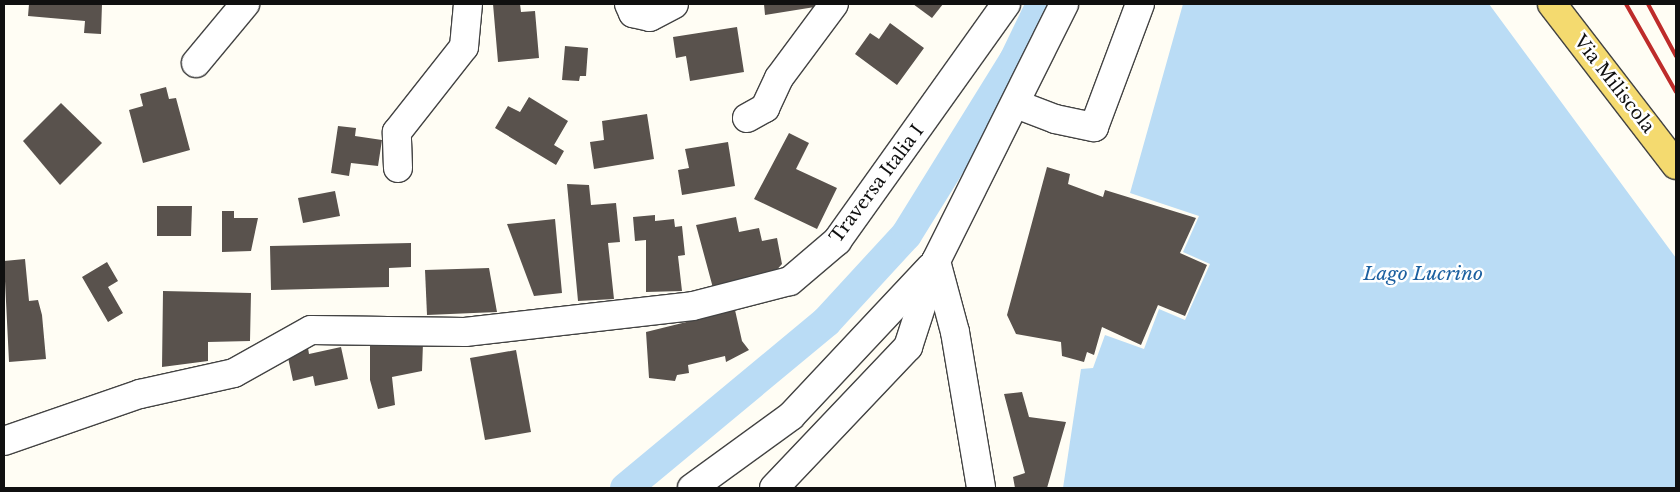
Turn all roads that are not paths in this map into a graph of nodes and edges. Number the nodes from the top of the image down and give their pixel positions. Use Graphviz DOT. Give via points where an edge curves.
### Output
graph roads {
  1 [pos="245,4"];
  2 [pos="468,4"];
  3 [pos="629,4"];
  4 [pos="674,4"];
  5 [pos="834,4"];
  6 [pos="1006,4"];
  7 [pos="1064,4"];
  8 [pos="1140,4"];
  9 [pos="1552,4"];
  10 [pos="196,63"];
  11 [pos="1016,104"];
  12 [pos="748,118"];
  13 [pos="1676,165"];
  14 [pos="398,168"];
  15 [pos="936,262"];
  16 [pos="4,441"];
  17 [pos="692,488"];
  18 [pos="774,488"];
  19 [pos="981,488"];
  1 -- 10 [label="street"];
  2 -- 14 [label="street" via="464,47 397,132"];
  3 -- 4 [label="street" via="633,13 650,17"];
  5 -- 12 [label="street" via="779,78 765,108"];
  6 -- 16 [label="street, Traversa Italia I" via="837,241 790,281 693,306 465,332 311,330 234,373 140,394"];
  7 -- 11 [label="street"];
  8 -- 11 [label="street" via="1094,127 1056,119"];
  9 -- 13 [label="main road, Via Miliscola"];
  11 -- 15 [label="street"];
  15 -- 17 [label="street" via="790,416"];
  15 -- 18 [label="street" via="908,347"];
  15 -- 19 [label="street" via="955,332"];
}
